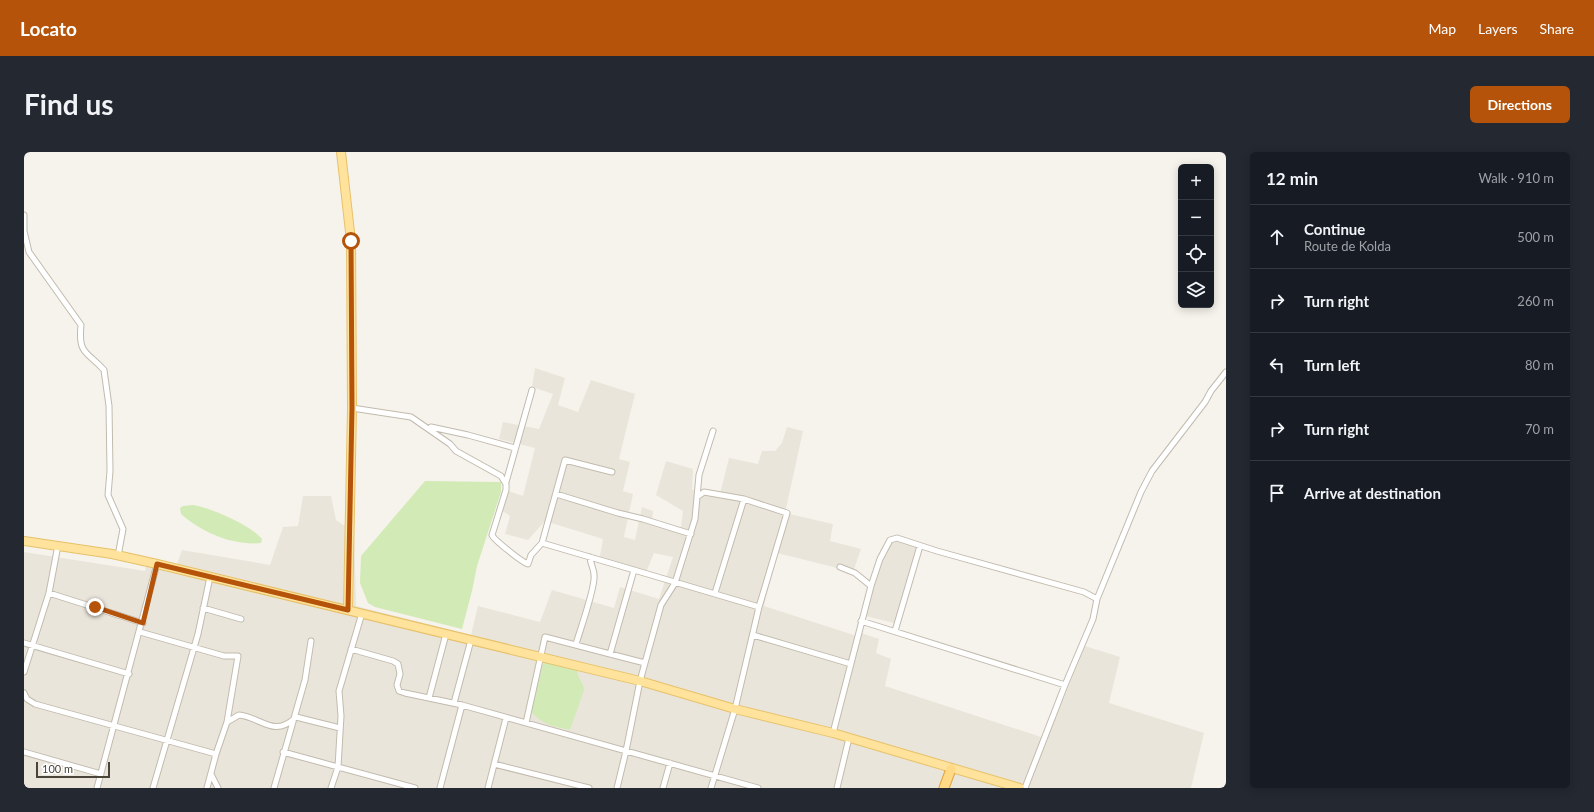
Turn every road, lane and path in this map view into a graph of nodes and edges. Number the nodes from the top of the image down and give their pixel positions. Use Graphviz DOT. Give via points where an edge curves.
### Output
graph roads {
  1 [pos="341,152"];
  2 [pos="24,216"];
  3 [pos="1226,372"];
  4 [pos="532,390"];
  5 [pos="352,408"];
  6 [pos="426,426"];
  7 [pos="713,431"];
  8 [pos="515,448"];
  9 [pos="612,472"];
  10 [pos="506,482"];
  11 [pos="556,494"];
  12 [pos="697,497"];
  13 [pos="744,499"];
  14 [pos="691,534"];
  15 [pos="24,541"];
  16 [pos="542,543"];
  17 [pos="58,545"];
  18 [pos="920,546"];
  19 [pos="118,556"];
  20 [pos="590,557"];
  21 [pos="157,564"];
  22 [pos="840,567"];
  23 [pos="634,570"];
  24 [pos="210,577"];
  25 [pos="675,583"];
  26 [pos="871,586"];
  27 [pos="49,592"];
  28 [pos="715,594"];
  29 [pos="1097,599"];
  30 [pos="759,607"];
  31 [pos="203,608"];
  32 [pos="348,610"];
  33 [pos="362,613"];
  34 [pos="241,619"];
  35 [pos="861,621"];
  36 [pos="143,623"];
  37 [pos="895,631"];
  38 [pos="140,632"];
  39 [pos="446,634"];
  40 [pos="753,635"];
  41 [pos="471,640"];
  42 [pos="311,641"];
  43 [pos="24,643"];
  44 [pos="576,644"];
  45 [pos="31,645"];
  46 [pos="193,647"];
  47 [pos="351,649"];
  48 [pos="610,654"];
  49 [pos="541,657"];
  50 [pos="645,664"];
  51 [pos="851,664"];
  52 [pos="24,672"];
  53 [pos="129,674"];
  54 [pos="640,681"];
  55 [pos="1065,685"];
  56 [pos="24,693"];
  57 [pos="429,698"];
  58 [pos="454,703"];
  59 [pos="462,705"];
  60 [pos="735,709"];
  61 [pos="296,717"];
  62 [pos="506,718"];
  63 [pos="227,722"];
  64 [pos="526,723"];
  65 [pos="115,725"];
  66 [pos="340,728"];
  67 [pos="833,733"];
  68 [pos="849,738"];
  69 [pos="167,740"];
  70 [pos="626,751"];
  71 [pos="24,752"];
  72 [pos="283,752"];
  73 [pos="216,754"];
  74 [pos="670,763"];
  75 [pos="494,764"];
  76 [pos="338,767"];
  77 [pos="951,769"];
  78 [pos="101,774"];
  79 [pos="211,774"];
  80 [pos="715,774"];
  81 [pos="386,781"];
  82 [pos="995,785"];
  83 [pos="751,787"];
  84 [pos="97,788"];
  85 [pos="153,788"];
  86 [pos="207,788"];
  87 [pos="218,788"];
  88 [pos="274,788"];
  89 [pos="331,788"];
  90 [pos="384,788"];
  91 [pos="415,788"];
  92 [pos="440,788"];
  93 [pos="488,788"];
  94 [pos="589,788"];
  95 [pos="617,788"];
  96 [pos="663,788"];
  97 [pos="711,788"];
  98 [pos="758,788"];
  99 [pos="837,788"];
  100 [pos="944,788"];
  101 [pos="1020,788"];
  102 [pos="1025,788"];
  1 -- 5 [label="main road" via="350,223"];
  2 -- 19 [label="street" via="24,231 29,252 81,325 80,337 85,353 104,370 109,406 108,495 123,529"];
  3 -- 29 [label="street" via="1152,470"];
  4 -- 8 [label="street"];
  5 -- 6 [label="street" via="410,417"];
  5 -- 32 [label="main road"];
  6 -- 8 [label="street"];
  6 -- 10 [label="street" via="456,451 501,476"];
  7 -- 12 [label="street" via="699,475"];
  8 -- 10 [label="street"];
  9 -- 11 [label="street" via="565,460"];
  10 -- 16 [label="street" via="506,490 492,535 494,539 528,564 531,555"];
  11 -- 14 [label="street"];
  11 -- 16 [label="street"];
  12 -- 13 [label="street" via="704,492"];
  12 -- 14 [label="street"];
  13 -- 28 [label="street"];
  13 -- 30 [label="street" via="787,513"];
  14 -- 25 [label="street"];
  15 -- 17 [label="main road"];
  16 -- 20 [label="street"];
  17 -- 19 [label="main road"];
  17 -- 27 [label="street"];
  18 -- 26 [label="street" via="897,538 890,540"];
  18 -- 29 [label="street" via="1084,592"];
  18 -- 37 [label="street"];
  19 -- 21 [label="main road"];
  20 -- 23 [label="street"];
  20 -- 44 [label="street" via="594,574 593,587"];
  21 -- 24 [label="main road"];
  21 -- 36 [label="street"];
  22 -- 26 [label="street" via="855,573"];
  23 -- 25 [label="street"];
  23 -- 48 [label="street"];
  24 -- 31 [label="street"];
  24 -- 32 [label="main road"];
  25 -- 28 [label="street"];
  25 -- 50 [label="street" via="661,605"];
  26 -- 35 [label="street"];
  27 -- 36 [label="street"];
  27 -- 45 [label="street"];
  28 -- 30 [label="street"];
  29 -- 55 [label="street" via="1093,620"];
  30 -- 40 [label="street"];
  31 -- 34 [label="street"];
  31 -- 46 [label="street"];
  32 -- 33 [label="main road"];
  33 -- 39 [label="main road"];
  33 -- 47 [label="street"];
  35 -- 37 [label="street"];
  35 -- 51 [label="street"];
  36 -- 38 [label="street"];
  37 -- 55 [label="street"];
  38 -- 46 [label="street"];
  38 -- 53 [label="street"];
  39 -- 41 [label="main road"];
  39 -- 57 [label="street"];
  40 -- 51 [label="street"];
  40 -- 60 [label="street"];
  41 -- 49 [label="main road"];
  41 -- 58 [label="street"];
  42 -- 61 [label="street"];
  43 -- 45 [label="street"];
  44 -- 48 [label="street"];
  44 -- 49 [label="street" via="545,638"];
  45 -- 52 [label="street"];
  45 -- 53 [label="street"];
  46 -- 63 [label="street" via="224,656 238,656"];
  46 -- 69 [label="street"];
  47 -- 57 [label="street" via="393,661 400,668 396,685 399,691"];
  47 -- 66 [label="street" via="339,691"];
  48 -- 50 [label="street"];
  49 -- 54 [label="main road"];
  49 -- 64 [label="street"];
  50 -- 54 [label="street"];
  51 -- 67 [label="street"];
  53 -- 65 [label="street"];
  54 -- 60 [label="main road"];
  54 -- 70 [label="street"];
  55 -- 102 [label="street"];
  56 -- 65 [label="street" via="26,699 35,704"];
  57 -- 58 [label="street"];
  58 -- 59 [label="street"];
  59 -- 62 [label="street"];
  59 -- 92 [label="street"];
  60 -- 67 [label="main road"];
  60 -- 80 [label="street"];
  61 -- 63 [label="street" via="287,725 278,727 260,724 239,715"];
  61 -- 66 [label="street"];
  61 -- 72 [label="street"];
  62 -- 64 [label="street"];
  62 -- 75 [label="street"];
  63 -- 73 [label="street"];
  64 -- 70 [label="street"];
  65 -- 69 [label="street"];
  65 -- 78 [label="street"];
  66 -- 76 [label="street"];
  67 -- 68 [label="main road"];
  68 -- 77 [label="main road"];
  68 -- 99 [label="street"];
  69 -- 73 [label="street"];
  69 -- 85 [label="street"];
  70 -- 74 [label="street"];
  70 -- 95 [label="street"];
  71 -- 78 [label="street"];
  72 -- 76 [label="street"];
  72 -- 88 [label="street"];
  73 -- 79 [label="street"];
  74 -- 80 [label="street"];
  74 -- 96 [label="street"];
  75 -- 93 [label="street"];
  75 -- 94 [label="street"];
  76 -- 81 [label="street"];
  76 -- 89 [label="street"];
  77 -- 82 [label="main road"];
  77 -- 100 [label="highway"];
  78 -- 84 [label="street"];
  79 -- 86 [label="street"];
  79 -- 87 [label="street"];
  80 -- 83 [label="street"];
  80 -- 97 [label="street"];
  81 -- 90 [label="street"];
  81 -- 91 [label="street"];
  82 -- 101 [label="main road"];
  83 -- 98 [label="street"];
}
